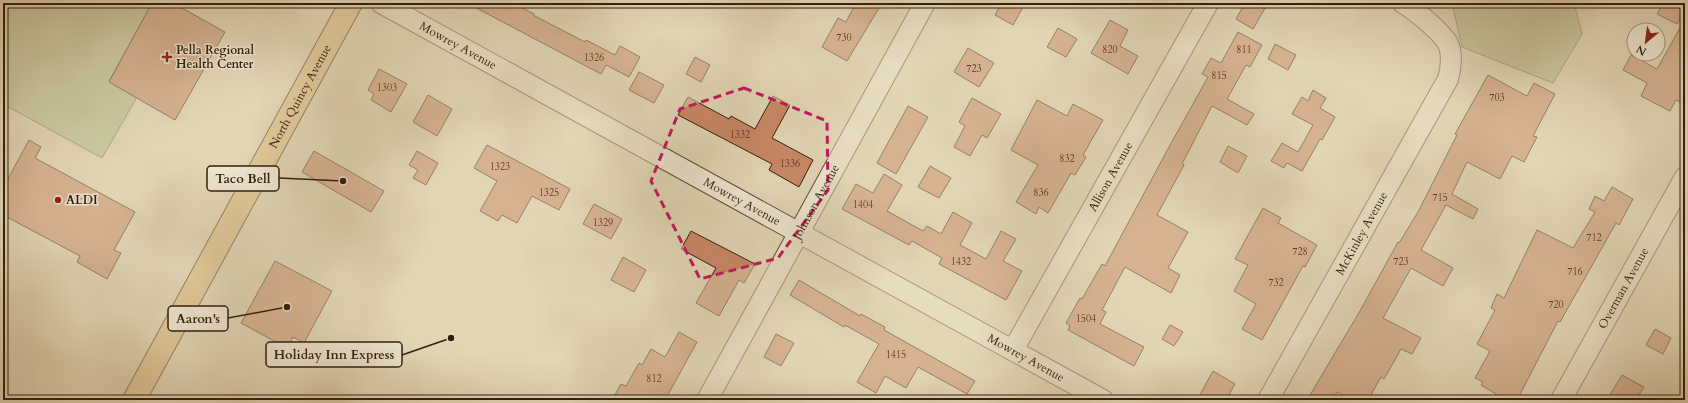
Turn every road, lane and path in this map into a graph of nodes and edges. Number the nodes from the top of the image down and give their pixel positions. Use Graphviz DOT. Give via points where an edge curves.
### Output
graph roads {
  1 [pos="351,3"];
  2 [pos="382,3"];
  3 [pos="925,3"];
  4 [pos="1208,3"];
  5 [pos="1403,3"];
  6 [pos="1685,176"];
  7 [pos="799,233"];
  8 [pos="1013,350"];
  9 [pos="134,400"];
  10 [pos="707,400"];
  11 [pos="1103,400"];
  12 [pos="1268,400"];
  13 [pos="1561,400"];
  1 -- 9 [label="main road, North Quincy Avenue"];
  2 -- 7 [label="street, Mowrey Avenue"];
  3 -- 7 [label="street, Johnson Avenue"];
  4 -- 8 [label="street, Allison Avenue"];
  5 -- 12 [label="street, McKinley Avenue" via="1448,43 1452,66 1448,79"];
  6 -- 13 [label="street, Overman Avenue"];
  7 -- 8 [label="street, Mowrey Avenue"];
  7 -- 10 [label="street, Johnson Avenue"];
  8 -- 11 [label="street, Mowrey Avenue"];
}
